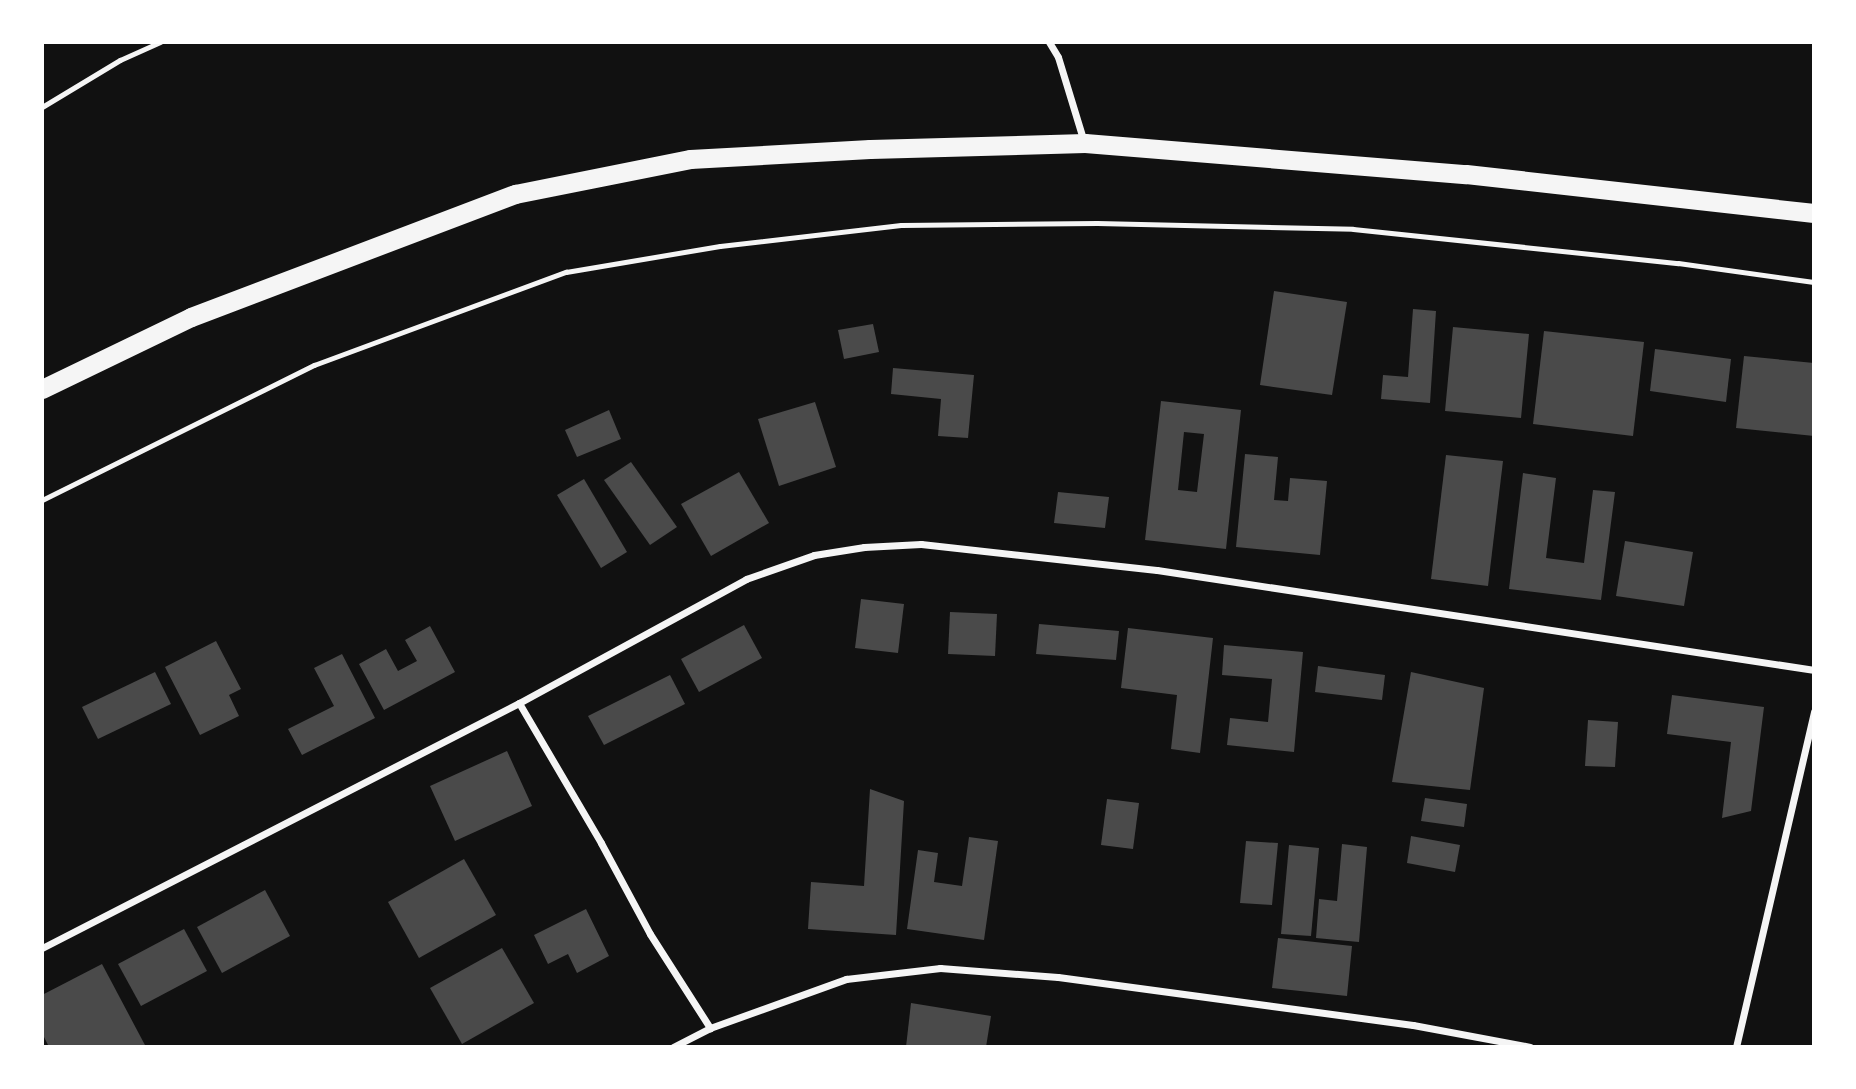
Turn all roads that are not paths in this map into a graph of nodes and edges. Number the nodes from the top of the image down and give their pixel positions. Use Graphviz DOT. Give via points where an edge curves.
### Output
graph roads {
  1 [pos="160,42"];
  2 [pos="1049,42"];
  3 [pos="42,107"];
  4 [pos="1084,143"];
  5 [pos="1814,213"];
  6 [pos="1814,282"];
  7 [pos="42,389"];
  8 [pos="42,500"];
  9 [pos="1814,670"];
  10 [pos="519,703"];
  11 [pos="1814,711"];
  12 [pos="42,948"];
  13 [pos="710,1028"];
  14 [pos="673,1047"];
  15 [pos="1531,1047"];
  16 [pos="1736,1047"];
  1 -- 3 [label="lane" via="120,60"];
  2 -- 4 [label="street" via="1058,57"];
  4 -- 5 [label="highway" via="1466,174"];
  4 -- 7 [label="highway" via="690,159 515,194 191,317"];
  6 -- 8 [label="lane" via="1353,229 1097,223 901,225 720,246 566,272 314,365"];
  9 -- 10 [label="street" via="1157,570 921,544 814,555 746,579"];
  10 -- 12 [label="street"];
  10 -- 13 [label="street" via="650,933"];
  11 -- 16 [label="street"];
  13 -- 14 [label="street"];
  13 -- 15 [label="street" via="846,979 940,968 1058,977 1413,1025"];
}
